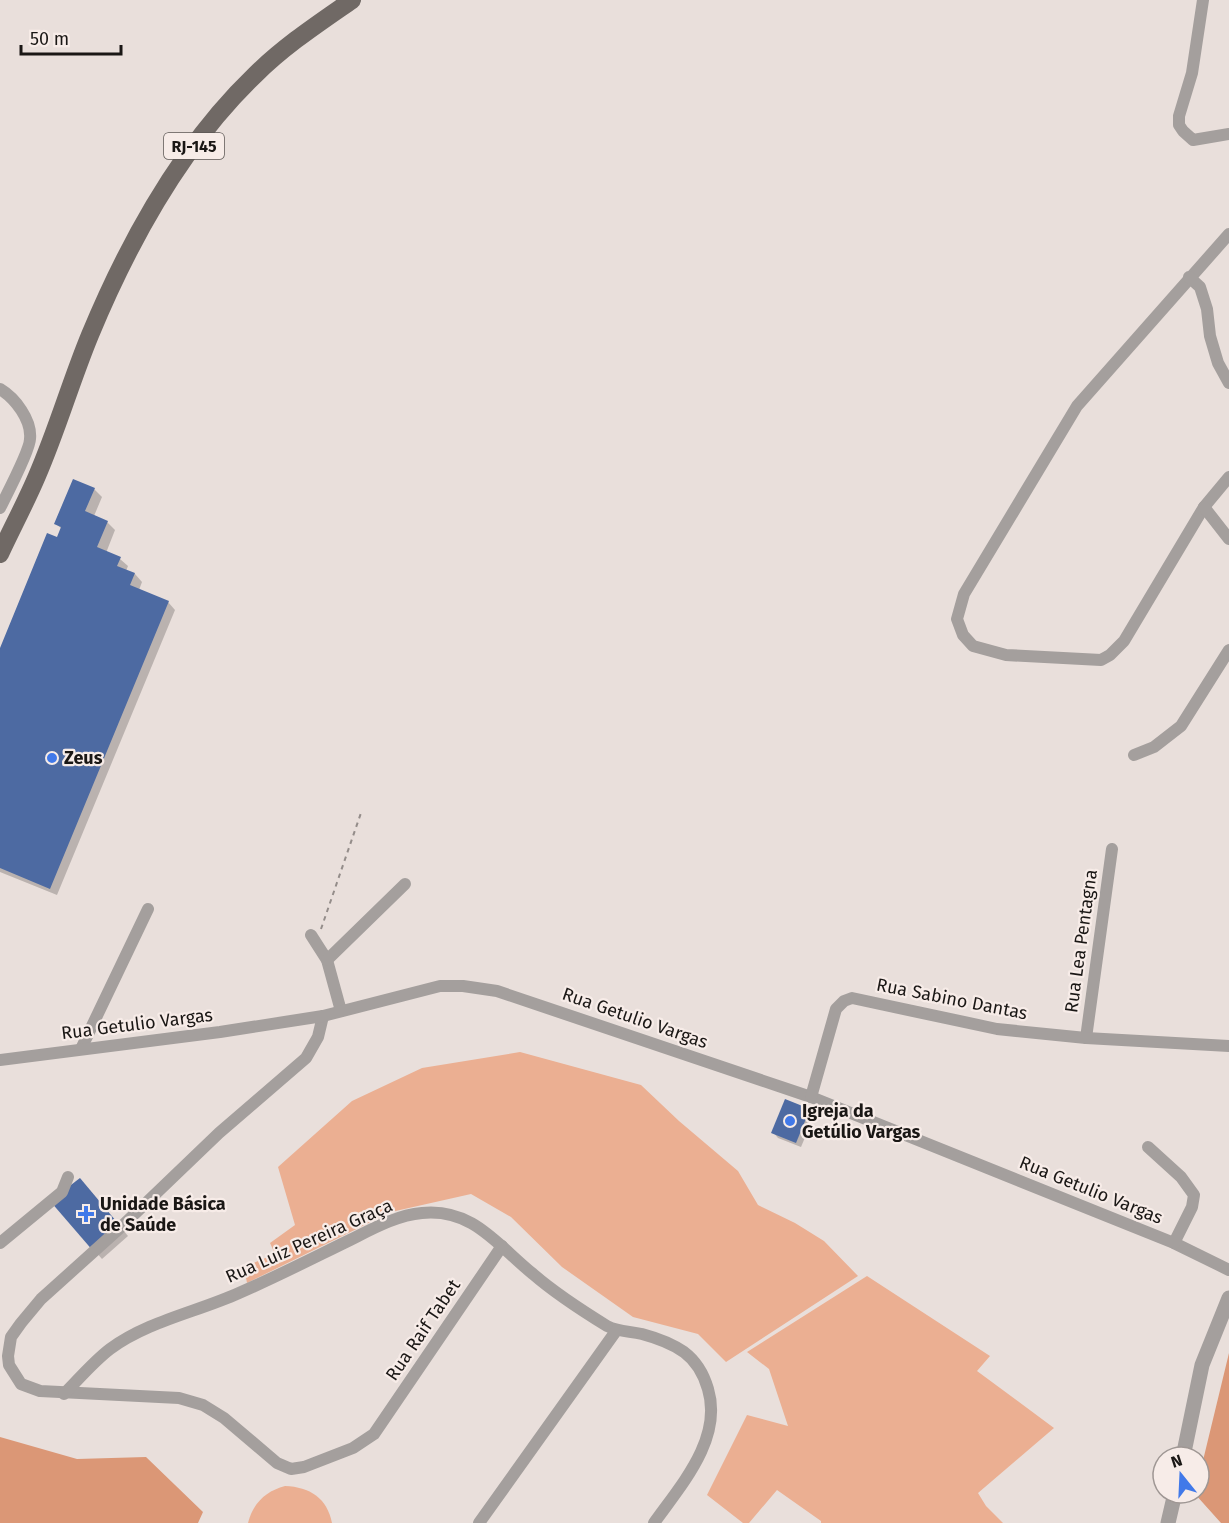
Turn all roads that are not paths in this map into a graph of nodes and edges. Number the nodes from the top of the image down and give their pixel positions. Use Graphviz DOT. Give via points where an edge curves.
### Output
graph roads {
  1 [pos="352,0"];
  2 [pos="1203,0"];
  3 [pos="1229,135"];
  4 [pos="1229,234"];
  5 [pos="1189,277"];
  6 [pos="1229,383"];
  7 [pos="0,388"];
  8 [pos="1229,477"];
  9 [pos="1,503"];
  10 [pos="1204,507"];
  11 [pos="1229,539"];
  12 [pos="0,554"];
  13 [pos="1229,650"];
  14 [pos="1134,755"];
  15 [pos="1112,849"];
  16 [pos="405,884"];
  17 [pos="148,909"];
  18 [pos="313,939"];
  19 [pos="327,960"];
  20 [pos="340,1011"];
  21 [pos="323,1016"];
  22 [pos="1086,1038"];
  23 [pos="1229,1046"];
  24 [pos="81,1049"];
  25 [pos="0,1060"];
  26 [pos="811,1097"];
  27 [pos="1148,1147"];
  28 [pos="68,1177"];
  29 [pos="0,1243"];
  30 [pos="1174,1243"];
  31 [pos="502,1246"];
  32 [pos="1229,1270"];
  33 [pos="1229,1298"];
  34 [pos="616,1331"];
  35 [pos="5,1340"];
  36 [pos="64,1394"];
  37 [pos="1186,1445"];
  38 [pos="1172,1505"];
  39 [pos="479,1523"];
  40 [pos="654,1523"];
  41 [pos="1168,1523"];
  1 -- 12 [label="main road, RJ-145" via="255,74 207,127 162,193 122,264 90,335 37,476"];
  2 -- 3 [label="street" via="1179,125 1193,140"];
  4 -- 5 [label="street"];
  5 -- 6 [label="street" via="1200,287 1218,363"];
  5 -- 10 [label="street" via="1077,406 964,594 957,619 963,635 974,646 1006,655 1101,660 1124,641"];
  7 -- 9 [label="street" via="20,409 31,442"];
  8 -- 10 [label="street"];
  10 -- 11 [label="street"];
  13 -- 14 [label="street" via="1181,726 1154,747"];
  15 -- 22 [label="street, Rua Lea Pentagna"];
  16 -- 19 [label="street"];
  17 -- 24 [label="street"];
  18 -- 19 [label="street"];
  19 -- 20 [label="street"];
  20 -- 21 [label="street, Rua Getulio Vargas"];
  20 -- 26 [label="street, Rua Getulio Vargas" via="440,986 496,991"];
  21 -- 24 [label="street, Rua Getulio Vargas"];
  21 -- 35 [label="street" via="306,1058 40,1299"];
  22 -- 23 [label="street, Rua Sabino Dantas"];
  22 -- 26 [label="street, Rua Sabino Dantas" via="997,1029 852,998 837,1009"];
  24 -- 25 [label="street, Rua Getulio Vargas"];
  26 -- 30 [label="street, Rua Getulio Vargas"];
  27 -- 30 [label="street" via="1181,1177 1194,1196"];
  28 -- 29 [label="street" via="62,1192"];
  30 -- 32 [label="street, Rua Getulio Vargas"];
  31 -- 34 [label="street, Rua Luiz Pereira Graça" via="558,1294"];
  31 -- 36 [label="street, Rua Luiz Pereira Graça" via="479,1227 451,1214 421,1213 384,1224 237,1294 152,1326 110,1349"];
  31 -- 36 [label="street, Rua Raif Tabet" via="374,1434 353,1448 304,1467 291,1469 278,1463 203,1405 179,1398"];
  33 -- 37 [label="street" via="1203,1365"];
  34 -- 39 [label="street"];
  34 -- 40 [label="street, Rua Luiz Pereira Graça" via="664,1341 685,1353 701,1370 711,1403 712,1416 702,1449"];
  35 -- 36 [label="street" via="9,1365 21,1384"];
  38 -- 41 [label="street"];
}
